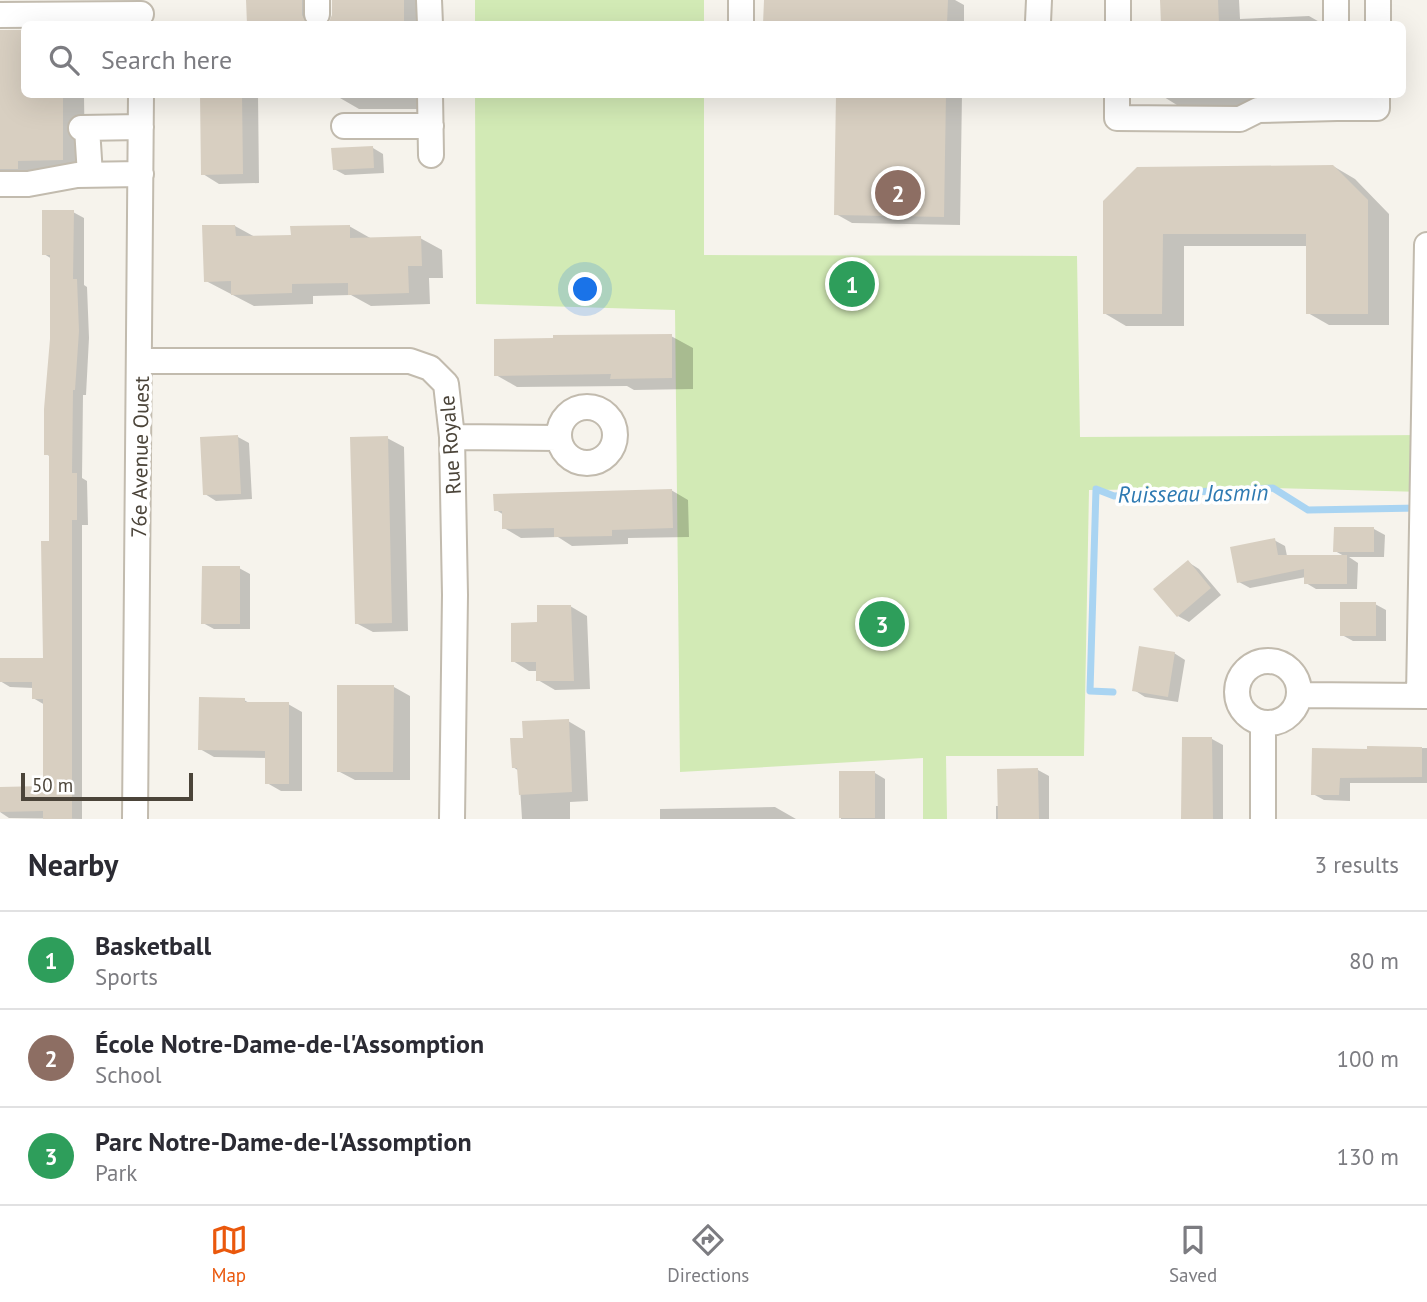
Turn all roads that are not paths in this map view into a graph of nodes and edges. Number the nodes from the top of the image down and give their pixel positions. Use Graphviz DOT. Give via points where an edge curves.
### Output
graph roads {
  1 [pos="429,0"];
  2 [pos="741,0"];
  3 [pos="1118,0"];
  4 [pos="1336,0"];
  5 [pos="1378,0"];
  6 [pos="69,7"];
  7 [pos="141,13"];
  8 [pos="0,15"];
  9 [pos="430,21"];
  10 [pos="741,21"];
  11 [pos="1118,21"];
  12 [pos="1336,21"];
  13 [pos="1378,21"];
  14 [pos="141,98"];
  15 [pos="430,98"];
  16 [pos="1117,98"];
  17 [pos="1377,98"];
  18 [pos="1337,102"];
  19 [pos="344,126"];
  20 [pos="430,126"];
  21 [pos="141,127"];
  22 [pos="431,155"];
  23 [pos="23,169"];
  24 [pos="141,174"];
  25 [pos="84,175"];
  26 [pos="0,184"];
  27 [pos="1427,245"];
  28 [pos="141,361"];
  29 [pos="452,438"];
  30 [pos="558,438"];
  31 [pos="1425,485"];
  32 [pos="1299,695"];
  33 [pos="1423,696"];
  34 [pos="1263,723"];
  35 [pos="135,819"];
  36 [pos="452,819"];
  37 [pos="1264,819"];
  1 -- 9 [label="street"];
  2 -- 10 [label="street"];
  3 -- 11 [label="street"];
  4 -- 12 [label="street"];
  5 -- 13 [label="street"];
  6 -- 7 [label="street"];
  6 -- 8 [label="street"];
  14 -- 21 [label="street, 76e Avenue Ouest"];
  15 -- 20 [label="street"];
  16 -- 18 [label="street" via="1117,118 1240,119 1258,110"];
  17 -- 18 [label="street" via="1377,108"];
  19 -- 20 [label="street"];
  20 -- 22 [label="street"];
  21 -- 24 [label="street, 76e Avenue Ouest"];
  21 -- 25 [label="street" via="84,128"];
  23 -- 25 [label="street"];
  24 -- 25 [label="street"];
  24 -- 28 [label="street, 76e Avenue Ouest"];
  25 -- 26 [label="street"];
  27 -- 31 [label="street"];
  28 -- 29 [label="street, Rue Royale" via="410,360 430,368 446,384"];
  28 -- 35 [label="street, 76e Avenue Ouest"];
  29 -- 30 [label="street"];
  29 -- 36 [label="street, Rue Royale"];
  31 -- 33 [label="street"];
  32 -- 33 [label="street"];
  32 -- 34 [label="street" via="1284,719"];
  32 -- 34 [label="street" via="1294,674 1285,666 1264,661 1254,664 1240,680 1238,698 1245,713"];
  34 -- 37 [label="street"];
}
